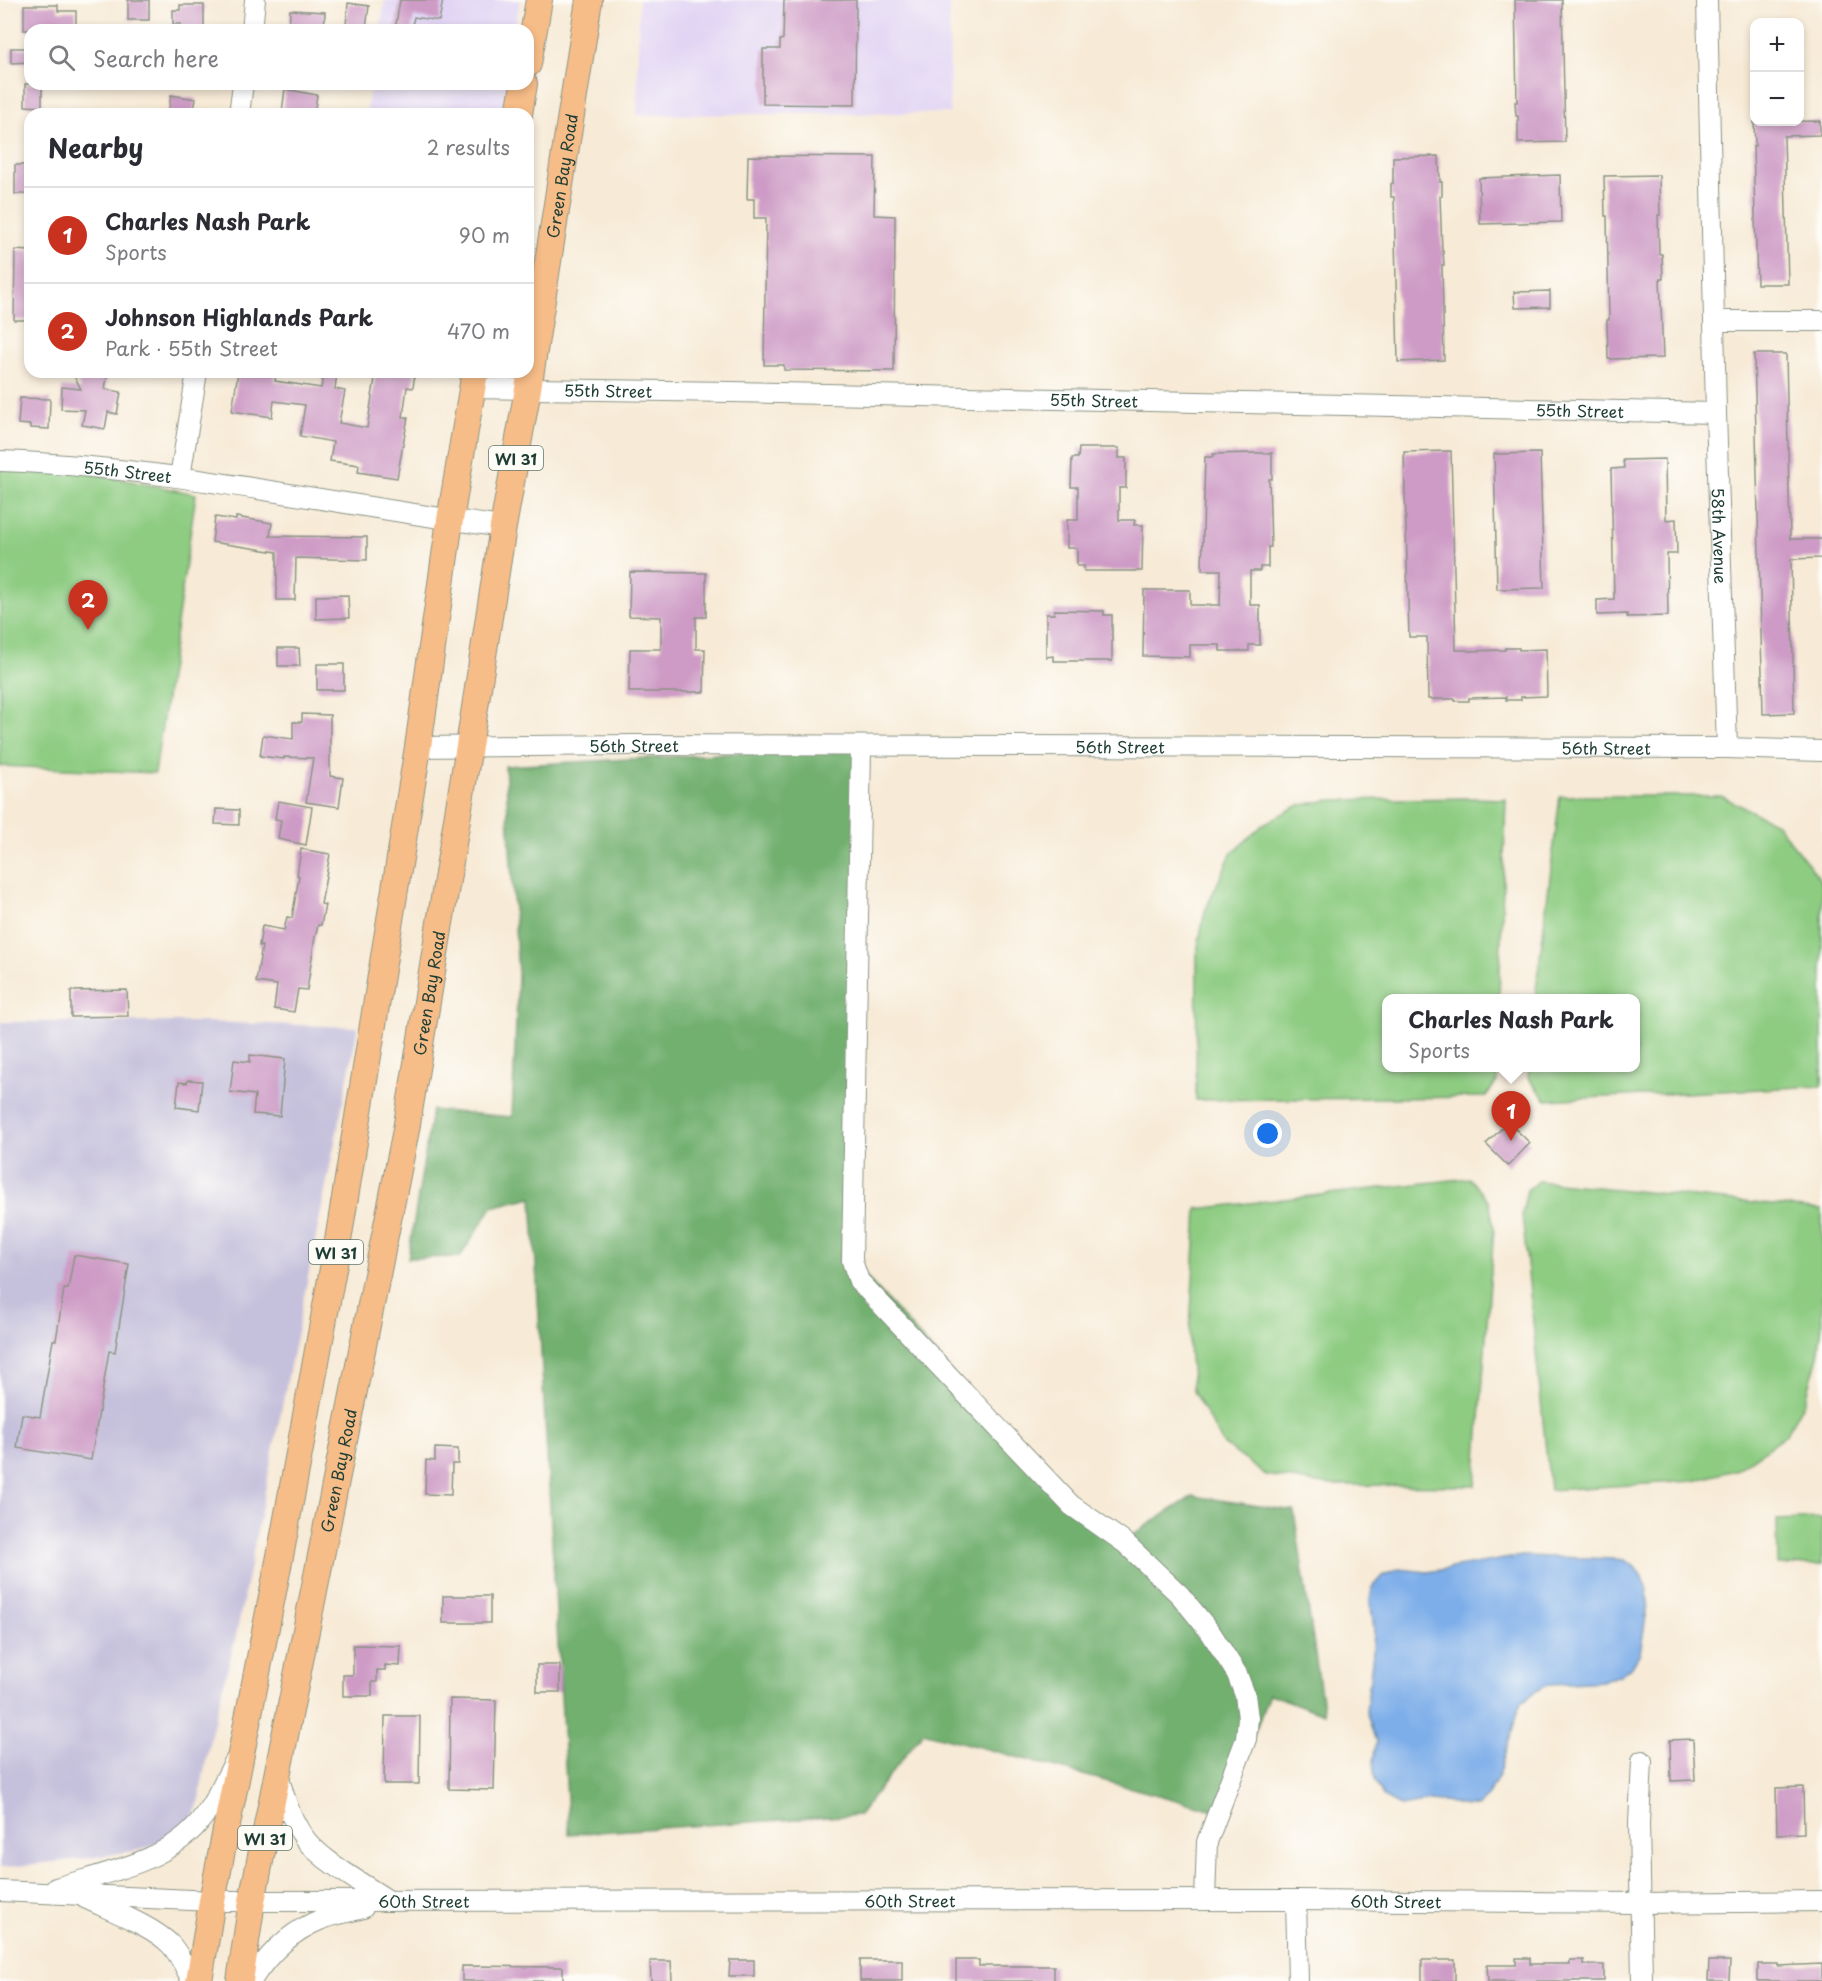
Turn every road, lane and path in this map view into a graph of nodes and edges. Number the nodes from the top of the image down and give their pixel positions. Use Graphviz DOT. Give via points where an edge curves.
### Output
graph roads {
  1 [pos="255,0"];
  2 [pos="539,0"];
  3 [pos="589,0"];
  4 [pos="1707,0"];
  5 [pos="253,24"];
  6 [pos="534,29"];
  7 [pos="242,90"];
  8 [pos="524,90"];
  9 [pos="240,108"];
  10 [pos="520,108"];
  11 [pos="1715,321"];
  12 [pos="1822,321"];
  13 [pos="534,351"];
  14 [pos="196,378"];
  15 [pos="530,378"];
  16 [pos="473,380"];
  17 [pos="528,389"];
  18 [pos="1716,413"];
  19 [pos="0,461"];
  20 [pos="180,477"];
  21 [pos="450,520"];
  22 [pos="503,527"];
  23 [pos="469,746"];
  24 [pos="861,746"];
  25 [pos="418,747"];
  26 [pos="1727,748"];
  27 [pos="1822,751"];
  28 [pos="241,1750"];
  29 [pos="1642,1761"];
  30 [pos="277,1774"];
  31 [pos="0,1891"];
  32 [pos="43,1893"];
  33 [pos="78,1894"];
  34 [pos="1204,1900"];
  35 [pos="1296,1900"];
  36 [pos="212,1901"];
  37 [pos="252,1901"];
  38 [pos="389,1901"];
  39 [pos="1822,1901"];
  40 [pos="1640,1904"];
  41 [pos="192,1981"];
  42 [pos="199,1981"];
  43 [pos="240,1981"];
  44 [pos="251,1981"];
  45 [pos="1298,1981"];
  46 [pos="1642,1981"];
  1 -- 5 [label="street"];
  2 -- 6 [label="main road"];
  3 -- 13 [label="main road, Green Bay Road / WI 31"];
  4 -- 11 [label="street, 58th Avenue"];
  7 -- 9 [label="street"];
  8 -- 10 [label="main road"];
  11 -- 12 [label="street"];
  11 -- 18 [label="street, 58th Avenue"];
  14 -- 20 [label="street"];
  15 -- 17 [label="main road, Green Bay Road / WI 31"];
  16 -- 17 [label="street, 55th Street"];
  16 -- 21 [label="main road, WI 31"];
  17 -- 18 [label="street, 55th Street"];
  17 -- 22 [label="main road, Green Bay Road / WI 31"];
  18 -- 26 [label="street, 58th Avenue"];
  19 -- 20 [label="street, 55th Street"];
  20 -- 21 [label="street, 55th Street"];
  21 -- 22 [label="street, 55th Street"];
  21 -- 25 [label="main road, WI 31"];
  22 -- 23 [label="main road, Green Bay Road / WI 31"];
  23 -- 24 [label="street, 56th Street"];
  23 -- 25 [label="street, 56th Street"];
  23 -- 30 [label="main road, Green Bay Road / WI 31" via="406,1130"];
  24 -- 26 [label="street, 56th Street"];
  24 -- 34 [label="street" via="852,1261 859,1281 1071,1505 1125,1543 1180,1595 1237,1674 1245,1695 1246,1739 1207,1842"];
  25 -- 28 [label="main road, WI 31" via="334,1258"];
  26 -- 27 [label="street, 56th Street"];
  28 -- 32 [label="street" via="203,1817 167,1850"];
  28 -- 36 [label="main road, WI 31"];
  29 -- 40 [label="street"];
  30 -- 37 [label="main road, Green Bay Road / WI 31"];
  30 -- 38 [label="street" via="303,1837 317,1852"];
  31 -- 32 [label="street, 60th Street"];
  32 -- 33 [label="street, 60th Street"];
  33 -- 36 [label="street, 60th Street"];
  33 -- 41 [label="street" via="155,1932 171,1945"];
  34 -- 35 [label="street, 60th Street"];
  34 -- 38 [label="street, 60th Street"];
  35 -- 40 [label="street, 60th Street"];
  35 -- 45 [label="street"];
  36 -- 37 [label="street, 60th Street"];
  36 -- 42 [label="main road, WI 31"];
  37 -- 38 [label="street, 60th Street"];
  37 -- 43 [label="main road, Green Bay Road / WI 31"];
  38 -- 44 [label="street" via="321,1919 288,1938"];
  39 -- 40 [label="street, 60th Street"];
  40 -- 46 [label="street"];
}
